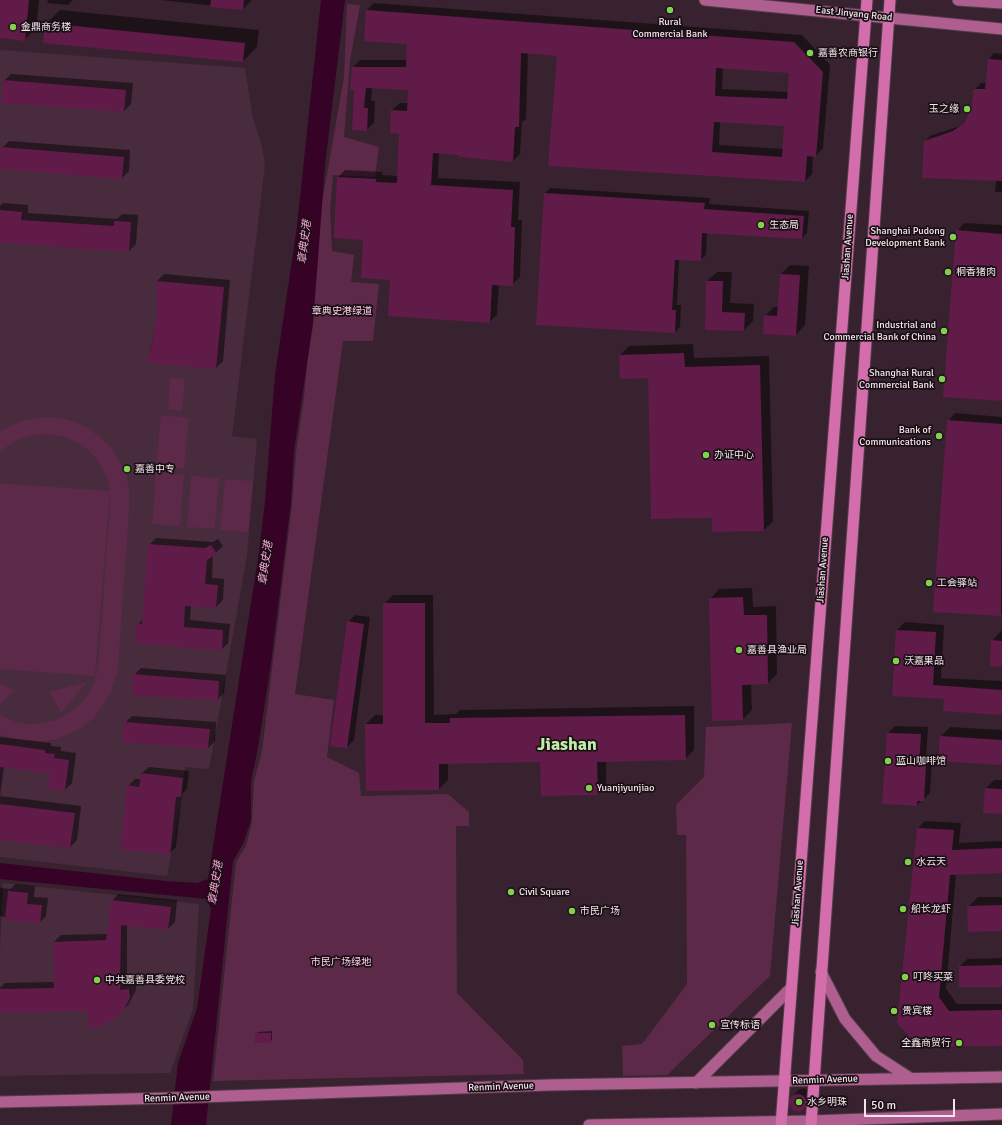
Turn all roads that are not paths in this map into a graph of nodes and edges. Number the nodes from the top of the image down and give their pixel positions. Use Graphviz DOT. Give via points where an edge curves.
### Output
graph roads {
  1 [pos="705,0"];
  2 [pos="867,0"];
  3 [pos="890,0"];
  4 [pos="958,0"];
  5 [pos="1002,3"];
  6 [pos="866,16"];
  7 [pos="889,18"];
  8 [pos="1002,29"];
  9 [pos="821,972"];
  10 [pos="791,988"];
  11 [pos="1002,1077"];
  12 [pos="910,1078"];
  13 [pos="813,1080"];
  14 [pos="784,1081"];
  15 [pos="696,1082"];
  16 [pos="0,1102"];
  17 [pos="1002,1114"];
  18 [pos="913,1117"];
  19 [pos="781,1123"];
  20 [pos="811,1123"];
  21 [pos="701,1124"];
  22 [pos="589,1125"];
  23 [pos="904,1125"];
  1 -- 6 [label="main road, East Jinyang Road"];
  2 -- 6 [label="main road, Jiashan Avenue"];
  3 -- 7 [label="main road"];
  4 -- 5 [label="main road"];
  6 -- 7 [label="main road, East Jinyang Road"];
  6 -- 10 [label="main road, Jiashan Avenue"];
  7 -- 8 [label="main road, East Jinyang Road"];
  7 -- 9 [label="main road"];
  9 -- 12 [label="main road" via="845,1019 876,1056"];
  9 -- 13 [label="main road"];
  10 -- 14 [label="main road, Jiashan Avenue"];
  10 -- 15 [label="main road"];
  11 -- 12 [label="main road, Renmin Avenue"];
  12 -- 13 [label="main road, Renmin Avenue"];
  13 -- 14 [label="main road, Renmin Avenue"];
  13 -- 20 [label="main road"];
  14 -- 15 [label="main road, Renmin Avenue"];
  14 -- 19 [label="main road, Jiashan Avenue"];
  15 -- 16 [label="main road, Renmin Avenue"];
  17 -- 18 [label="main road"];
  18 -- 20 [label="main road"];
  18 -- 23 [label="main road"];
  19 -- 20 [label="main road"];
  19 -- 21 [label="main road"];
  21 -- 22 [label="main road"];
}
